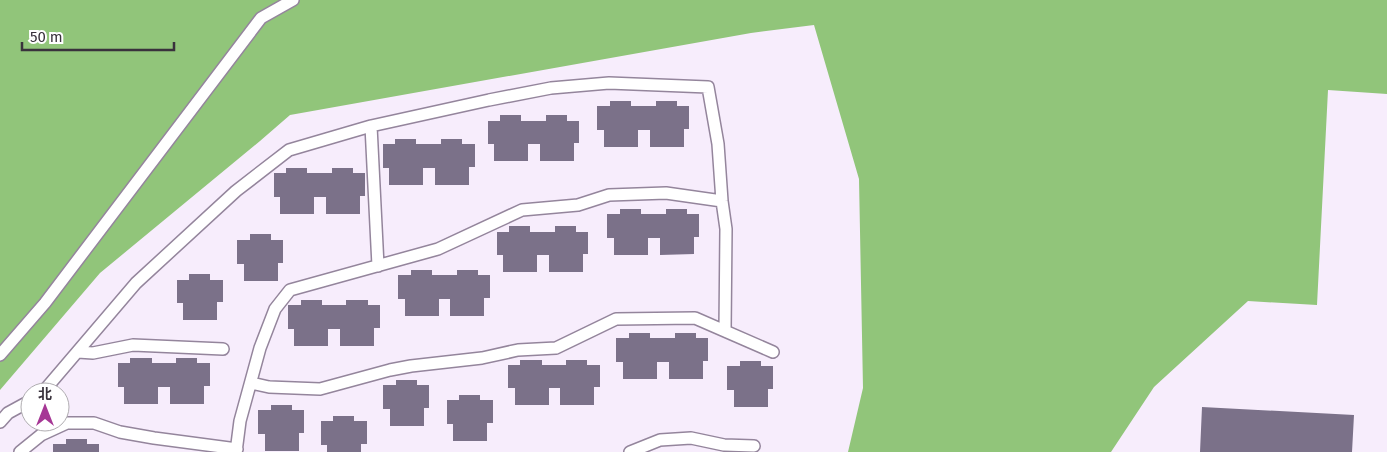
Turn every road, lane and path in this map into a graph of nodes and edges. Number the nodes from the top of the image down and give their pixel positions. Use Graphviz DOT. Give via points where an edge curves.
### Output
graph roads {
  1 [pos="293,0"];
  2 [pos="371,126"];
  3 [pos="722,201"];
  4 [pos="378,266"];
  5 [pos="725,331"];
  6 [pos="223,349"];
  7 [pos="78,352"];
  8 [pos="773,352"];
  9 [pos="0,355"];
  10 [pos="52,382"];
  11 [pos="251,382"];
  12 [pos="20,406"];
  13 [pos="0,422"];
  14 [pos="754,446"];
  15 [pos="237,451"];
  16 [pos="20,452"];
  17 [pos="630,452"];
  1 -- 9 [label="lane" via="262,18 45,303"];
  2 -- 3 [label="lane" via="551,88 609,83 708,87 718,144"];
  2 -- 4 [label="lane"];
  2 -- 7 [label="lane" via="289,150 236,191 136,283"];
  3 -- 4 [label="lane" via="666,193 609,195 578,205 522,210 438,249"];
  3 -- 5 [label="lane" via="726,229"];
  4 -- 11 [label="lane" via="290,290 275,309"];
  5 -- 8 [label="lane"];
  5 -- 11 [label="lane" via="695,318 616,319 556,348 518,350 482,358 397,368 320,389 269,387"];
  6 -- 7 [label="lane" via="133,345 93,353"];
  7 -- 10 [label="lane"];
  11 -- 15 [label="lane" via="240,421"];
  12 -- 13 [label="lane"];
  14 -- 17 [label="lane" via="724,445 691,438 660,440"];
  15 -- 16 [label="lane" via="120,432 94,423 67,423 41,435"];
}
